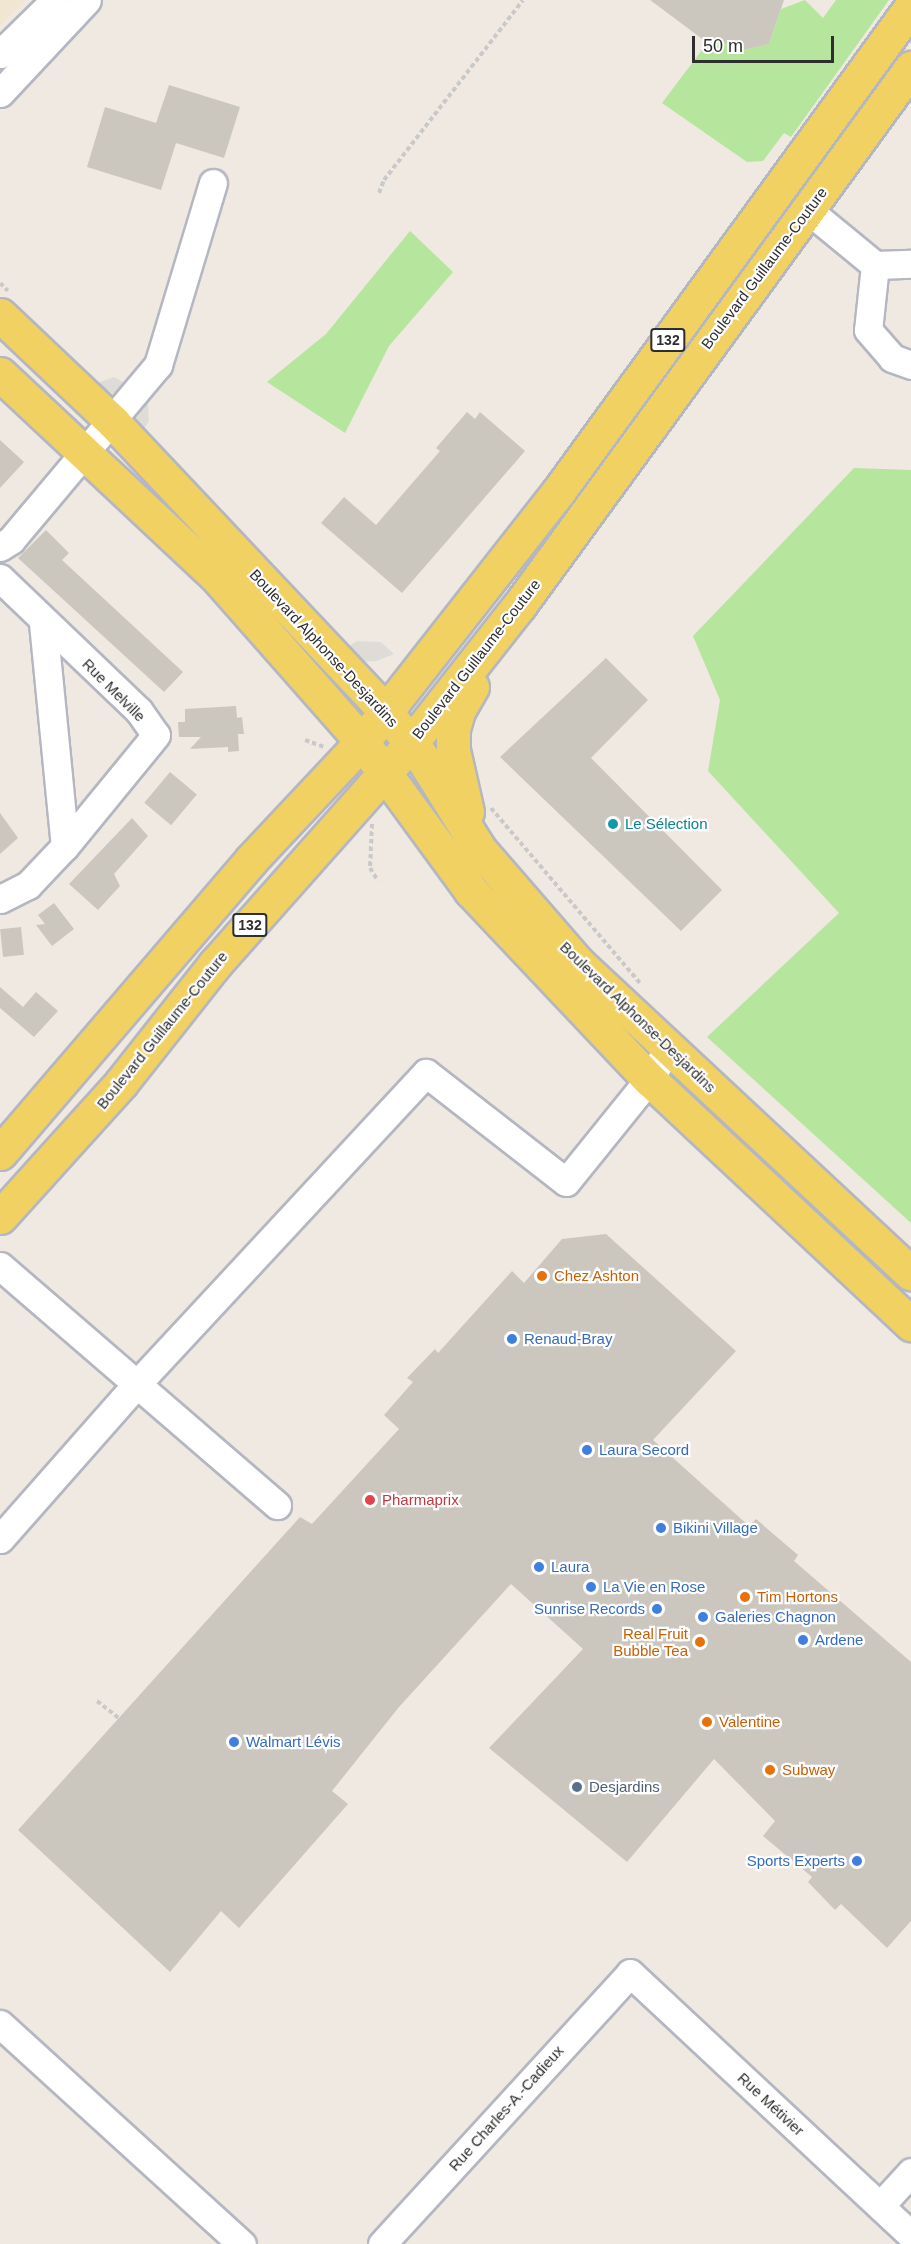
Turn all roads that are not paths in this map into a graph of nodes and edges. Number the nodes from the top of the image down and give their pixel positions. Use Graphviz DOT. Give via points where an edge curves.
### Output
graph roads {
  1 [pos="55,0"];
  2 [pos="87,0"];
  3 [pos="911,7"];
  4 [pos="0,54"];
  5 [pos="911,68"];
  6 [pos="0,93"];
  7 [pos="213,183"];
  8 [pos="808,210"];
  9 [pos="911,264"];
  10 [pos="875,265"];
  11 [pos="0,315"];
  12 [pos="911,365"];
  13 [pos="0,374"];
  14 [pos="113,422"];
  15 [pos="82,452"];
  16 [pos="0,548"];
  17 [pos="0,578"];
  18 [pos="519,606"];
  19 [pos="43,623"];
  20 [pos="385,711"];
  21 [pos="362,742"];
  22 [pos="411,743"];
  23 [pos="386,773"];
  24 [pos="65,846"];
  25 [pos="480,850"];
  26 [pos="0,899"];
  27 [pos="669,1048"];
  28 [pos="649,1079"];
  29 [pos="0,1153"];
  30 [pos="0,1217"];
  31 [pos="0,1266"];
  32 [pos="911,1273"];
  33 [pos="911,1324"];
  34 [pos="136,1385"];
  35 [pos="277,1505"];
  36 [pos="0,1539"];
  37 [pos="630,1973"];
  38 [pos="0,2024"];
  39 [pos="911,2172"];
  40 [pos="880,2206"];
  41 [pos="911,2235"];
  42 [pos="242,2244"];
  43 [pos="382,2244"];
  1 -- 4 [label="street"];
  2 -- 6 [label="street"];
  3 -- 20 [label="main road, 132" via="558,492"];
  5 -- 8 [label="main road, Boulevard Guillaume-Couture / 132"];
  7 -- 14 [label="street" via="158,365"];
  8 -- 10 [label="street"];
  8 -- 18 [label="main road, Boulevard Guillaume-Couture / 132"];
  9 -- 10 [label="street"];
  10 -- 12 [label="street" via="868,330 892,358"];
  11 -- 14 [label="main road, Boulevard Alphonse-Desjardins"];
  13 -- 15 [label="main road, Boulevard Alphonse-Desjardins"];
  14 -- 15 [label="street"];
  14 -- 20 [label="main road, Boulevard Alphonse-Desjardins"];
  15 -- 16 [label="street" via="11,540"];
  15 -- 21 [label="main road, Boulevard Alphonse-Desjardins" via="215,575"];
  17 -- 19 [label="street, Rue Melville"];
  18 -- 22 [label="main road, Boulevard Guillaume-Couture / 132"];
  18 -- 25 [label="main road" via="458,711 453,729 458,779"];
  19 -- 24 [label="street"];
  19 -- 24 [label="street, Rue Melville" via="139,711 156,735"];
  20 -- 21 [label="main road, 132"];
  20 -- 22 [label="main road, Boulevard Alphonse-Desjardins"];
  21 -- 23 [label="main road, Boulevard Alphonse-Desjardins"];
  21 -- 29 [label="main road, 132" via="252,859"];
  22 -- 23 [label="main road, Boulevard Guillaume-Couture / 132"];
  22 -- 25 [label="main road, Boulevard Alphonse-Desjardins"];
  23 -- 28 [label="main road, Boulevard Alphonse-Desjardins" via="471,891"];
  23 -- 30 [label="main road, Boulevard Guillaume-Couture / 132" via="215,964 121,1083"];
  24 -- 26 [label="street, Rue Melville" via="28,885"];
  25 -- 27 [label="main road, Boulevard Alphonse-Desjardins" via="578,963"];
  27 -- 28 [label="street"];
  27 -- 32 [label="main road, Boulevard Alphonse-Desjardins"];
  28 -- 33 [label="main road, Boulevard Alphonse-Desjardins"];
  28 -- 34 [label="street" via="566,1182 426,1073"];
  31 -- 34 [label="street"];
  34 -- 35 [label="street"];
  34 -- 36 [label="street"];
  37 -- 40 [label="street, Rue Métivier"];
  37 -- 43 [label="street, Rue Charles-A.-Cadieux"];
  38 -- 42 [label="street"];
  39 -- 40 [label="street"];
  40 -- 41 [label="street, Rue Métivier"];
}
